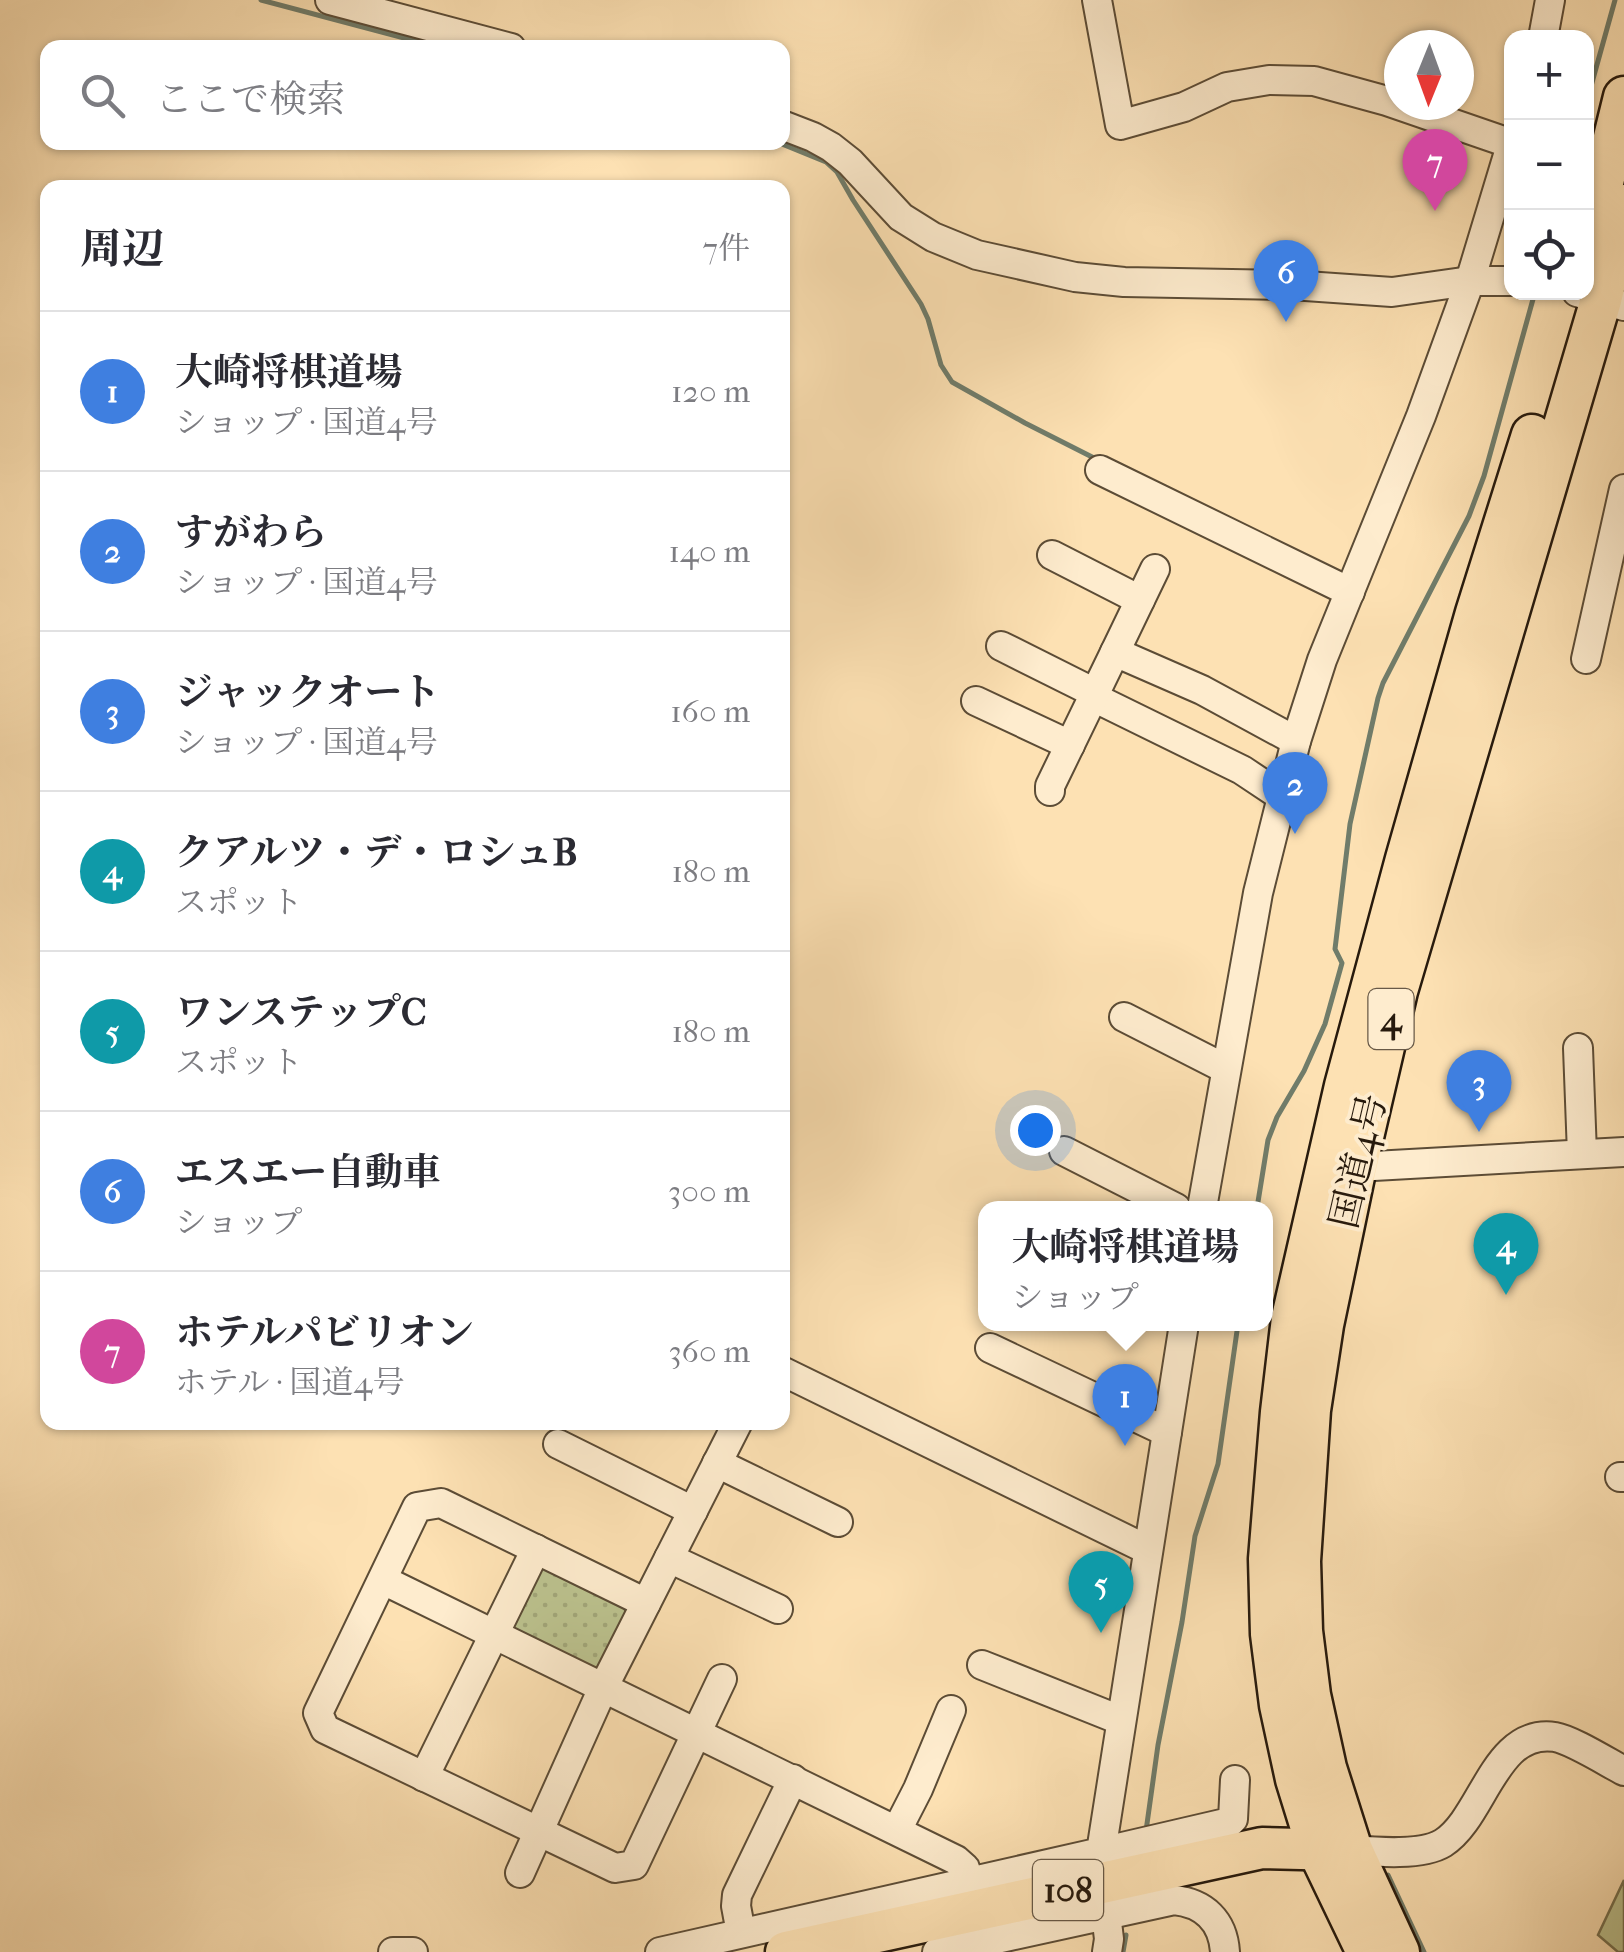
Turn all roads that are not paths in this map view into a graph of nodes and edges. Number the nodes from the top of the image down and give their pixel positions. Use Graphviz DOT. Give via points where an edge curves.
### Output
graph roads {
  1 [pos="330,0"];
  2 [pos="1097,0"];
  3 [pos="1550,0"];
  4 [pos="1544,30"];
  5 [pos="481,40"];
  6 [pos="1624,97"];
  7 [pos="790,128"];
  8 [pos="1504,141"];
  9 [pos="1504,167"];
  10 [pos="1605,181"];
  11 [pos="1594,220"];
  12 [pos="1504,281"];
  13 [pos="1470,282"];
  14 [pos="1594,298"];
  15 [pos="1593,300"];
  16 [pos="1593,300"];
  17 [pos="1100,470"];
  18 [pos="1624,489"];
  19 [pos="1052,555"];
  20 [pos="1155,569"];
  21 [pos="1350,592"];
  22 [pos="1140,600"];
  23 [pos="1001,646"];
  24 [pos="1115,652"];
  25 [pos="1586,659"];
  26 [pos="1094,695"];
  27 [pos="976,701"];
  28 [pos="1296,742"];
  29 [pos="1070,745"];
  30 [pos="1050,791"];
  31 [pos="1281,796"];
  32 [pos="1124,1018"];
  33 [pos="1578,1048"];
  34 [pos="1226,1069"];
  35 [pos="1064,1151"];
  36 [pos="1624,1152"];
  37 [pos="1582,1154"];
  38 [pos="1356,1167"];
  39 [pos="1162,1201"];
  40 [pos="1203,1201"];
  41 [pos="1177,1331"];
  42 [pos="990,1348"];
  43 [pos="790,1374"];
  44 [pos="734,1430"];
  45 [pos="1167,1432"];
  46 [pos="558,1444"];
  47 [pos="717,1462"];
  48 [pos="693,1511"];
  49 [pos="838,1522"];
  50 [pos="536,1549"];
  51 [pos="1148,1550"];
  52 [pos="669,1558"];
  53 [pos="382,1580"];
  54 [pos="646,1603"];
  55 [pos="778,1609"];
  56 [pos="494,1634"];
  57 [pos="982,1665"];
  58 [pos="722,1679"];
  59 [pos="604,1688"];
  60 [pos="951,1710"];
  61 [pos="1120,1720"];
  62 [pos="696,1732"];
  63 [pos="1624,1771"];
  64 [pos="424,1777"];
  65 [pos="793,1780"];
  66 [pos="1234,1780"];
  67 [pos="897,1830"];
  68 [pos="539,1832"];
  69 [pos="1335,1850"];
  70 [pos="1100,1852"];
  71 [pos="520,1873"];
  72 [pos="969,1883"];
  73 [pos="1106,1914"];
  74 [pos="741,1933"];
  75 [pos="393,1952"];
  76 [pos="413,1952"];
  77 [pos="660,1952"];
  78 [pos="786,1952"];
  79 [pos="937,1952"];
  80 [pos="1107,1952"];
  81 [pos="1225,1952"];
  82 [pos="1367,1952"];
  83 [pos="1399,1952"];
  1 -- 5 [label="street"];
  2 -- 8 [label="street" via="1120,124 1184,107 1228,86 1314,81"];
  3 -- 4 [label="street"];
  6 -- 10 [label="highway, 国道4号 / 4"];
  7 -- 13 [label="street" via="850,162 901,217 977,255 1124,282 1392,292"];
  9 -- 13 [label="street"];
  10 -- 11 [label="highway, 国道4号 / 4"];
  10 -- 14 [label="highway, 国道4号 / 4"];
  12 -- 13 [label="street"];
  13 -- 21 [label="street"];
  15 -- 38 [label="highway, 国道4号 / 4" via="1397,991"];
  16 -- 69 [label="highway, 国道4号 / 4" via="1476,613 1344,1086 1292,1318 1269,1559 1271,1634 1292,1760"];
  17 -- 21 [label="street"];
  18 -- 25 [label="street"];
  19 -- 22 [label="street"];
  20 -- 22 [label="street"];
  21 -- 28 [label="street"];
  22 -- 24 [label="street"];
  23 -- 26 [label="street"];
  24 -- 26 [label="street"];
  24 -- 28 [label="street"];
  26 -- 29 [label="street"];
  26 -- 31 [label="street"];
  27 -- 29 [label="street"];
  28 -- 31 [label="street"];
  29 -- 30 [label="street"];
  31 -- 34 [label="street"];
  32 -- 34 [label="street"];
  33 -- 37 [label="street"];
  34 -- 40 [label="street"];
  35 -- 39 [label="street"];
  36 -- 37 [label="street"];
  37 -- 38 [label="street"];
  38 -- 69 [label="highway, 国道4号 / 4" via="1310,1410 1300,1561 1302,1631"];
  41 -- 45 [label="street"];
  42 -- 45 [label="street"];
  43 -- 51 [label="street"];
  44 -- 47 [label="street"];
  45 -- 51 [label="street"];
  46 -- 48 [label="street"];
  47 -- 48 [label="street"];
  47 -- 49 [label="street"];
  48 -- 52 [label="street"];
  50 -- 53 [label="street" via="441,1502 417,1507"];
  50 -- 54 [label="street"];
  50 -- 56 [label="street"];
  51 -- 61 [label="street"];
  52 -- 54 [label="street"];
  52 -- 55 [label="street"];
  53 -- 56 [label="street"];
  53 -- 64 [label="street" via="318,1713 325,1729"];
  54 -- 59 [label="street"];
  56 -- 59 [label="street"];
  56 -- 64 [label="street"];
  57 -- 61 [label="street"];
  58 -- 62 [label="street"];
  59 -- 62 [label="street"];
  59 -- 68 [label="street"];
  60 -- 67 [label="street"];
  61 -- 70 [label="street"];
  62 -- 65 [label="street"];
  62 -- 68 [label="street" via="634,1865 615,1868"];
  63 -- 69 [label="street" via="1557,1738 1524,1741 1442,1843 1424,1850"];
  64 -- 68 [label="street"];
  65 -- 67 [label="street"];
  65 -- 74 [label="street" via="737,1895"];
  66 -- 70 [label="street" via="1230,1822"];
  67 -- 72 [label="street" via="956,1860"];
  68 -- 71 [label="street"];
  69 -- 78 [label="highway, 108" via="1262,1848"];
  69 -- 82 [label="highway, 国道4号 / 4"];
  69 -- 83 [label="highway, 国道4号 / 4"];
  70 -- 72 [label="street"];
  72 -- 74 [label="street"];
  73 -- 79 [label="street"];
  73 -- 80 [label="street"];
  73 -- 81 [label="street" via="1186,1901 1216,1920"];
  74 -- 77 [label="street"];
  75 -- 76 [label="street"];
}
